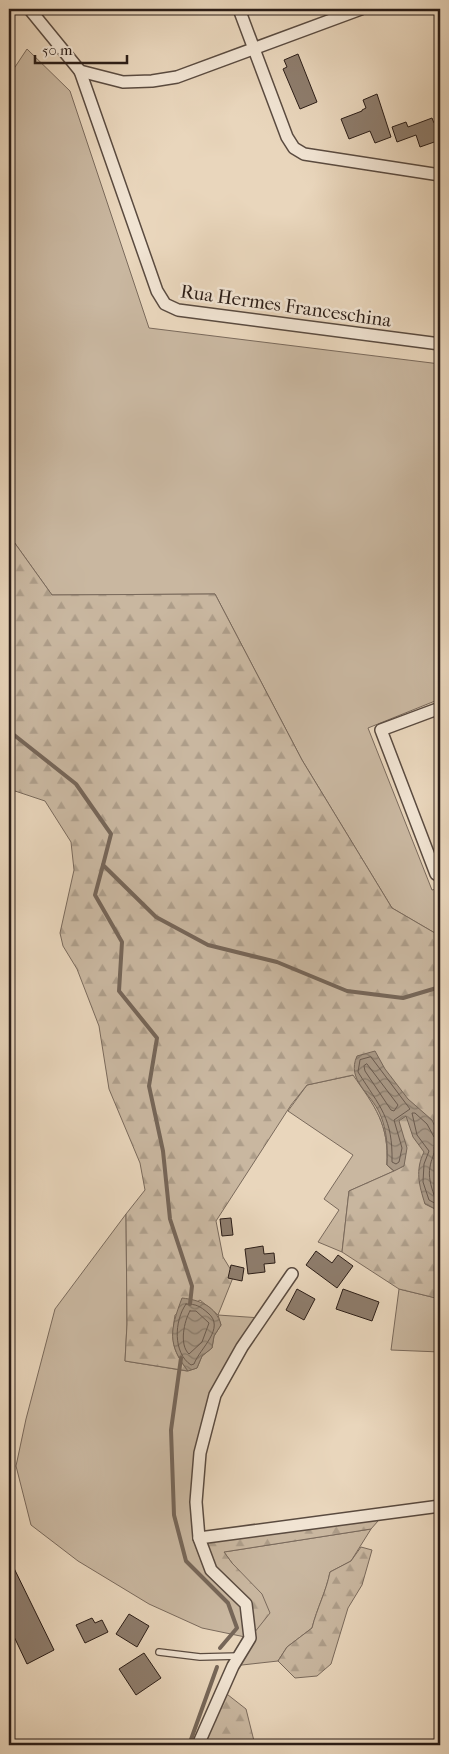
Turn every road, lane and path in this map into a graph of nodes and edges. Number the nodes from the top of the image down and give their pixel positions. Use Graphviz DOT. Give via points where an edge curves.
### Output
graph roads {
  1 [pos="240,9"];
  2 [pos="361,9"];
  3 [pos="31,11"];
  4 [pos="254,48"];
  5 [pos="80,71"];
  6 [pos="440,175"];
  7 [pos="440,344"];
  8 [pos="440,708"];
  9 [pos="438,873"];
  10 [pos="292,1274"];
  11 [pos="440,1506"];
  12 [pos="199,1538"];
  13 [pos="159,1652"];
  14 [pos="239,1656"];
  15 [pos="198,1745"];
  1 -- 4 [label="street"];
  2 -- 4 [label="street"];
  3 -- 5 [label="street, Rua Hermes Franceschina"];
  4 -- 5 [label="street" via="177,77 152,82 123,82"];
  4 -- 6 [label="street" via="294,148 304,154"];
  5 -- 7 [label="street, Rua Hermes Franceschina" via="157,291 165,304 178,310"];
  8 -- 9 [label="street" via="381,730"];
  10 -- 12 [label="street" via="242,1346 215,1395 200,1453 196,1502"];
  11 -- 12 [label="street"];
  12 -- 14 [label="street" via="211,1570 246,1604 250,1638"];
  13 -- 14 [label="lane" via="200,1657"];
  14 -- 15 [label="street"];
}
